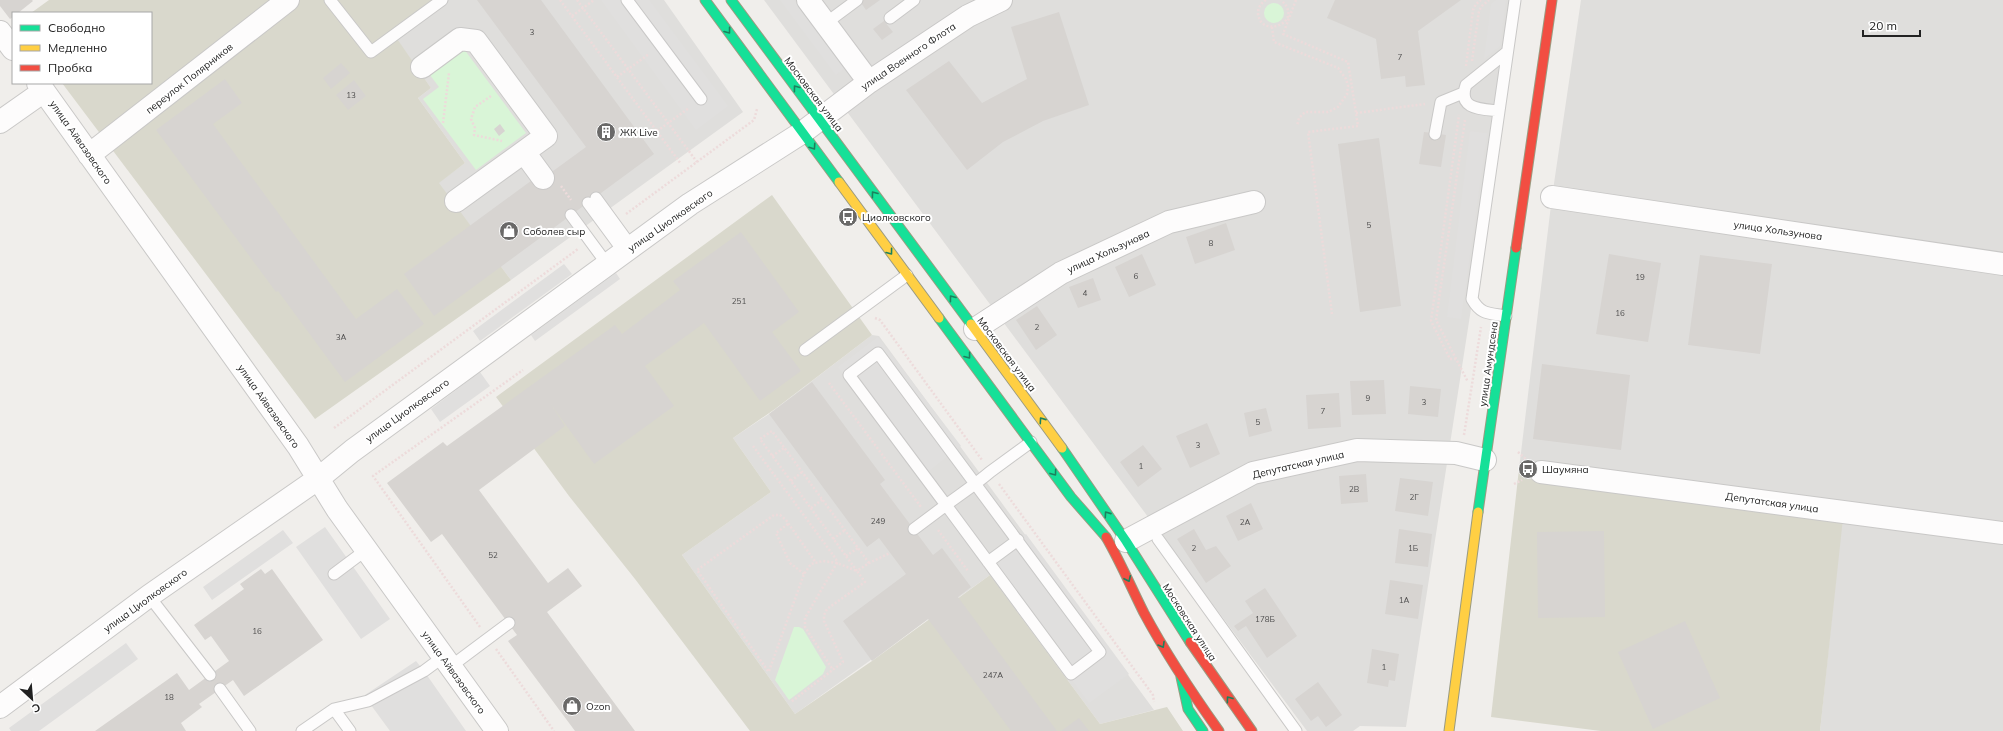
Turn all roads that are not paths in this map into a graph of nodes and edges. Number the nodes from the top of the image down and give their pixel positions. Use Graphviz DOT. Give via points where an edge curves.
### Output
graph roads {
  1 [pos="288,0"];
  2 [pos="330,0"];
  3 [pos="442,0"];
  4 [pos="627,0"];
  5 [pos="705,0"];
  6 [pos="731,0"];
  7 [pos="808,0"];
  8 [pos="858,0"];
  9 [pos="914,0"];
  10 [pos="1001,0"];
  11 [pos="1515,0"];
  12 [pos="1552,0"];
  13 [pos="972,6"];
  14 [pos="890,18"];
  15 [pos="826,24"];
  16 [pos="0,32"];
  17 [pos="12,48"];
  18 [pos="1508,52"];
  19 [pos="429,61"];
  20 [pos="869,82"];
  21 [pos="41,87"];
  22 [pos="1463,93"];
  23 [pos="701,99"];
  24 [pos="1499,111"];
  25 [pos="0,122"];
  26 [pos="811,126"];
  27 [pos="1435,134"];
  28 [pos="524,152"];
  29 [pos="89,155"];
  30 [pos="552,181"];
  31 [pos="1552,197"];
  32 [pos="456,201"];
  33 [pos="1254,202"];
  34 [pos="571,216"];
  35 [pos="621,254"];
  36 [pos="2003,264"];
  37 [pos="907,274"];
  38 [pos="1506,316"];
  39 [pos="975,329"];
  40 [pos="805,350"];
  41 [pos="1031,442"];
  42 [pos="1485,460"];
  43 [pos="1541,472"];
  44 [pos="319,478"];
  45 [pos="975,483"];
  46 [pos="946,505"];
  47 [pos="914,529"];
  48 [pos="2003,533"];
  49 [pos="1158,539"];
  50 [pos="1018,540"];
  51 [pos="1126,541"];
  52 [pos="366,550"];
  53 [pos="988,562"];
  54 [pos="334,574"];
  55 [pos="149,596"];
  56 [pos="509,623"];
  57 [pos="446,662"];
  58 [pos="210,675"];
  59 [pos="1181,678"];
  60 [pos="220,690"];
  61 [pos="0,707"];
  62 [pos="334,709"];
  63 [pos="250,731"];
  64 [pos="302,731"];
  65 [pos="350,731"];
  66 [pos="497,731"];
  67 [pos="1202,731"];
  68 [pos="1219,731"];
  69 [pos="1252,731"];
  70 [pos="1296,731"];
  71 [pos="1449,731"];
  1 -- 29 [label="street, переулок Полярников"];
  2 -- 3 [label="lane" via="371,52"];
  4 -- 23 [label="lane"];
  5 -- 26 [label="main road, Московская улица, one-way"];
  26 -- 6 [label="main road, Московская улица, one-way"];
  7 -- 15 [label="street"];
  8 -- 15 [label="lane"];
  9 -- 14 [label="lane"];
  10 -- 13 [label="street, улица Военного Флота"];
  11 -- 18 [label="lane"];
  12 -- 38 [label="main road, улица Амундсена"];
  13 -- 20 [label="street, улица Военного Флота"];
  15 -- 20 [label="street"];
  16 -- 17 [label="street"];
  18 -- 22 [label="lane" via="1469,82"];
  18 -- 24 [label="lane"];
  19 -- 28 [label="street" via="460,38 476,41 546,136"];
  20 -- 26 [label="street, улица Военного Флота"];
  21 -- 25 [label="street"];
  21 -- 29 [label="street, улица Айвазовского"];
  22 -- 24 [label="lane" via="1467,103 1481,109"];
  22 -- 27 [label="lane" via="1441,102"];
  24 -- 38 [label="lane" via="1472,299 1483,312"];
  26 -- 35 [label="street, улица Циолковского" via="690,204"];
  26 -- 37 [label="main road, Московская улица, one-way"];
  39 -- 26 [label="main road, Московская улица, one-way"];
  28 -- 30 [label="street"];
  28 -- 32 [label="street"];
  29 -- 44 [label="street, улица Айвазовского"];
  31 -- 36 [label="street, улица Хользунова"];
  33 -- 39 [label="street, улица Хользунова" via="1169,222 1061,273"];
  34 -- 35 [label="lane" via="590,241"];
  35 -- 35 [label="lane" via="592,200 614,223"];
  35 -- 44 [label="street, улица Циолковского" via="358,446"];
  37 -- 40 [label="lane"];
  37 -- 41 [label="main road, Московская улица, one-way"];
  38 -- 42 [label="main road, улица Амундсена"];
  51 -- 39 [label="main road, Московская улица, one-way"];
  41 -- 45 [label="lane"];
  41 -- 59 [label="main road, Московская улица, one-way" via="1071,497 1102,531"];
  42 -- 51 [label="street, Депутатская улица" via="1456,453 1358,450 1253,473"];
  42 -- 71 [label="main road, улица Амундсена"];
  43 -- 48 [label="street, Депутатская улица"];
  44 -- 52 [label="street, улица Айвазовского" via="336,509"];
  44 -- 55 [label="street, улица Циолковского"];
  45 -- 46 [label="lane"];
  45 -- 46 [label="lane" via="878,353 849,375"];
  45 -- 50 [label="lane"];
  46 -- 47 [label="lane"];
  46 -- 53 [label="lane"];
  49 -- 70 [label="lane"];
  50 -- 53 [label="lane"];
  50 -- 53 [label="lane" via="1100,652 1077,670 1071,674"];
  69 -- 51 [label="main road, Московская улица, one-way" via="1183,632"];
  52 -- 54 [label="lane"];
  52 -- 57 [label="street, улица Айвазовского"];
  55 -- 58 [label="lane"];
  55 -- 61 [label="street, улица Циолковского"];
  56 -- 57 [label="lane"];
  57 -- 62 [label="lane" via="368,701"];
  57 -- 66 [label="street, улица Айвазовского"];
  59 -- 67 [label="main road" via="1188,709"];
  59 -- 68 [label="main road, Московская улица"];
  60 -- 63 [label="lane"];
  62 -- 64 [label="lane"];
  62 -- 65 [label="lane"];
}
